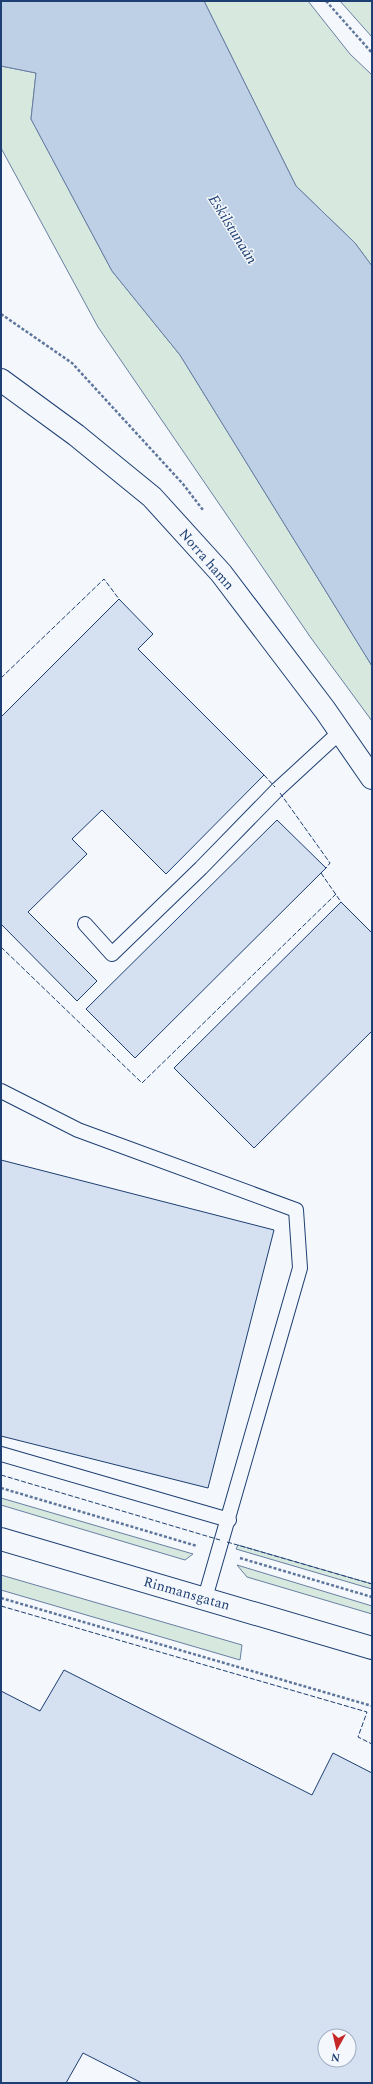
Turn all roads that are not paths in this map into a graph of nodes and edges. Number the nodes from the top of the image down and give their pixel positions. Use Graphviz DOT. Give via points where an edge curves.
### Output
graph roads {
  1 [pos="1,380"];
  2 [pos="340,732"];
  3 [pos="372,778"];
  4 [pos="85,924"];
  5 [pos="1,1091"];
  6 [pos="1,1454"];
  7 [pos="229,1520"];
  8 [pos="1,1539"];
  9 [pos="205,1598"];
  10 [pos="372,1648"];
  1 -- 2 [label="street, Norra hamn" via="76,435 152,497 221,573"];
  2 -- 3 [label="street, Norra hamn"];
  2 -- 4 [label="lane" via="277,790 202,868 112,954"];
  5 -- 7 [label="lane" via="78,1130 296,1210 300,1268"];
  6 -- 7 [label="lane"];
  7 -- 9 [label="lane"];
  8 -- 9 [label="street, Rinmansgatan"];
  9 -- 10 [label="street, Rinmansgatan"];
}
